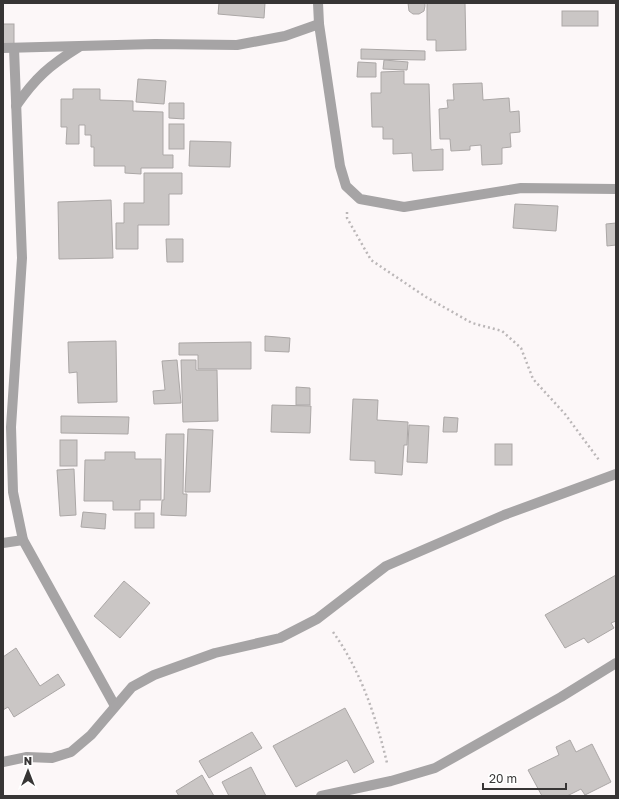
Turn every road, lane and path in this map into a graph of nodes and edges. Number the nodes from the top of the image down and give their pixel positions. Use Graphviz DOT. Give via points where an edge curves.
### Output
graph roads {
  1 [pos="318,3"];
  2 [pos="319,24"];
  3 [pos="81,46"];
  4 [pos="3,48"];
  5 [pos="14,48"];
  6 [pos="16,106"];
  7 [pos="346,186"];
  8 [pos="616,189"];
  9 [pos="611,477"];
  10 [pos="23,540"];
  11 [pos="3,543"];
  12 [pos="317,619"];
  13 [pos="616,663"];
  14 [pos="115,706"];
  15 [pos="3,762"];
  16 [pos="391,781"];
  17 [pos="320,796"];
  1 -- 2 [label="street"];
  2 -- 3 [label="street" via="285,36 238,45"];
  2 -- 7 [label="street" via="340,166"];
  3 -- 5 [label="street"];
  3 -- 6 [label="street" via="57,60 35,80"];
  4 -- 5 [label="street"];
  5 -- 6 [label="street"];
  6 -- 10 [label="street" via="22,258 11,427 13,492"];
  7 -- 8 [label="street" via="360,199 404,207 521,188"];
  7 -- 9 [label="path" via="347,218 371,260 426,297 472,323 502,331 521,348 533,379 565,414"];
  9 -- 12 [label="street" via="504,515 386,566"];
  10 -- 11 [label="street"];
  10 -- 14 [label="street"];
  12 -- 14 [label="street" via="280,638 215,653 154,675 132,687"];
  12 -- 16 [label="path" via="333,632 346,651 369,698"];
  13 -- 16 [label="street" via="435,768"];
  14 -- 15 [label="street" via="91,735 71,752 52,758 27,757"];
  16 -- 17 [label="street"];
}
